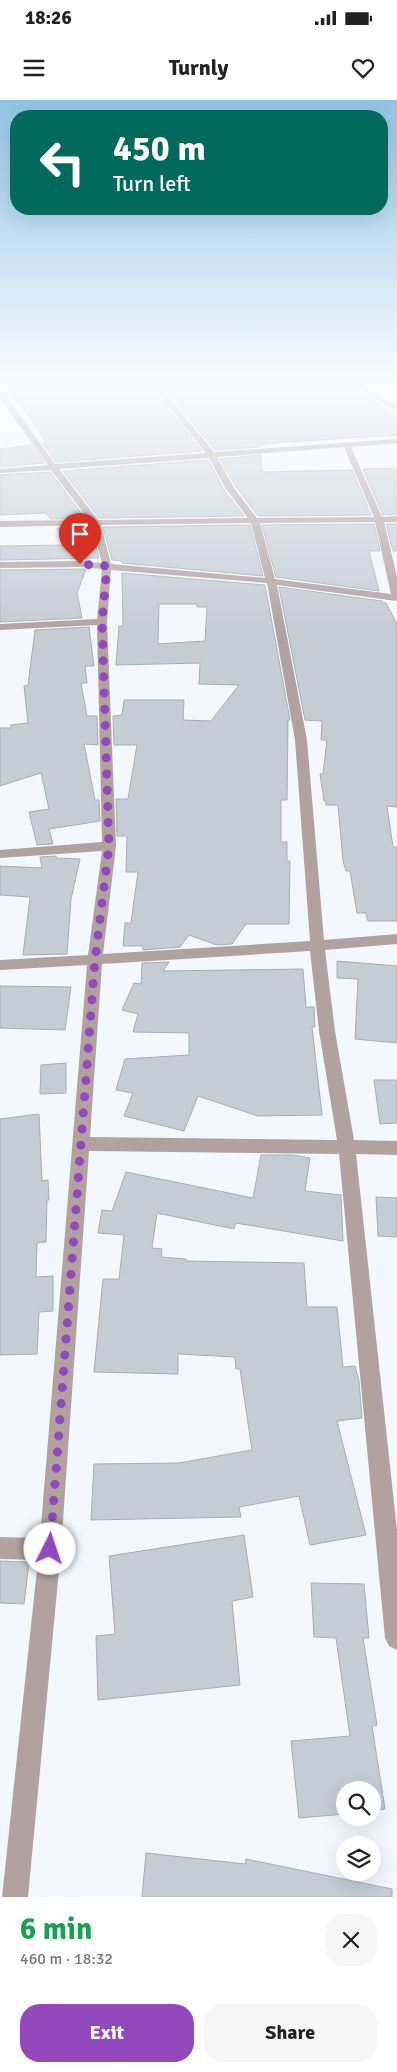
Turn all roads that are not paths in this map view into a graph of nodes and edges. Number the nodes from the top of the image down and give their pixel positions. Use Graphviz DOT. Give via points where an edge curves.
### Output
graph roads {
  1 [pos="69,466"];
  2 [pos="218,466"];
  3 [pos="356,466"];
  4 [pos="54,467"];
  5 [pos="0,471"];
  6 [pos="379,519"];
  7 [pos="397,519"];
  8 [pos="255,522"];
  9 [pos="96,523"];
  10 [pos="0,524"];
  11 [pos="0,565"];
  12 [pos="107,566"];
  13 [pos="272,582"];
  14 [pos="397,598"];
  15 [pos="102,622"];
  16 [pos="0,626"];
  17 [pos="109,846"];
  18 [pos="0,854"];
  19 [pos="397,940"];
  20 [pos="317,946"];
  21 [pos="95,960"];
  22 [pos="0,965"];
  23 [pos="81,1144"];
  24 [pos="347,1147"];
  25 [pos="397,1148"];
  26 [pos="0,1548"];
  27 [pos="50,1549"];
  28 [pos="397,1638"];
  29 [pos="14,1897"];
  1 -- 4 [label="street"];
  2 -- 8 [label="street" via="230,490"];
  3 -- 6 [label="street"];
  4 -- 5 [label="street"];
  4 -- 9 [label="street"];
  6 -- 7 [label="street"];
  6 -- 8 [label="street"];
  6 -- 14 [label="street"];
  8 -- 9 [label="street"];
  8 -- 13 [label="street"];
  9 -- 10 [label="street"];
  9 -- 12 [label="street"];
  11 -- 12 [label="street"];
  12 -- 13 [label="street"];
  12 -- 15 [label="street"];
  13 -- 14 [label="street"];
  13 -- 20 [label="street" via="301,740"];
  15 -- 16 [label="street"];
  15 -- 17 [label="street"];
  17 -- 18 [label="street"];
  17 -- 21 [label="street"];
  19 -- 20 [label="street"];
  20 -- 21 [label="street"];
  20 -- 24 [label="street" via="327,1031"];
  21 -- 22 [label="street"];
  21 -- 23 [label="street"];
  23 -- 24 [label="street"];
  23 -- 27 [label="street"];
  24 -- 25 [label="street"];
  24 -- 28 [label="street"];
  26 -- 27 [label="street"];
  27 -- 29 [label="street"];
}
